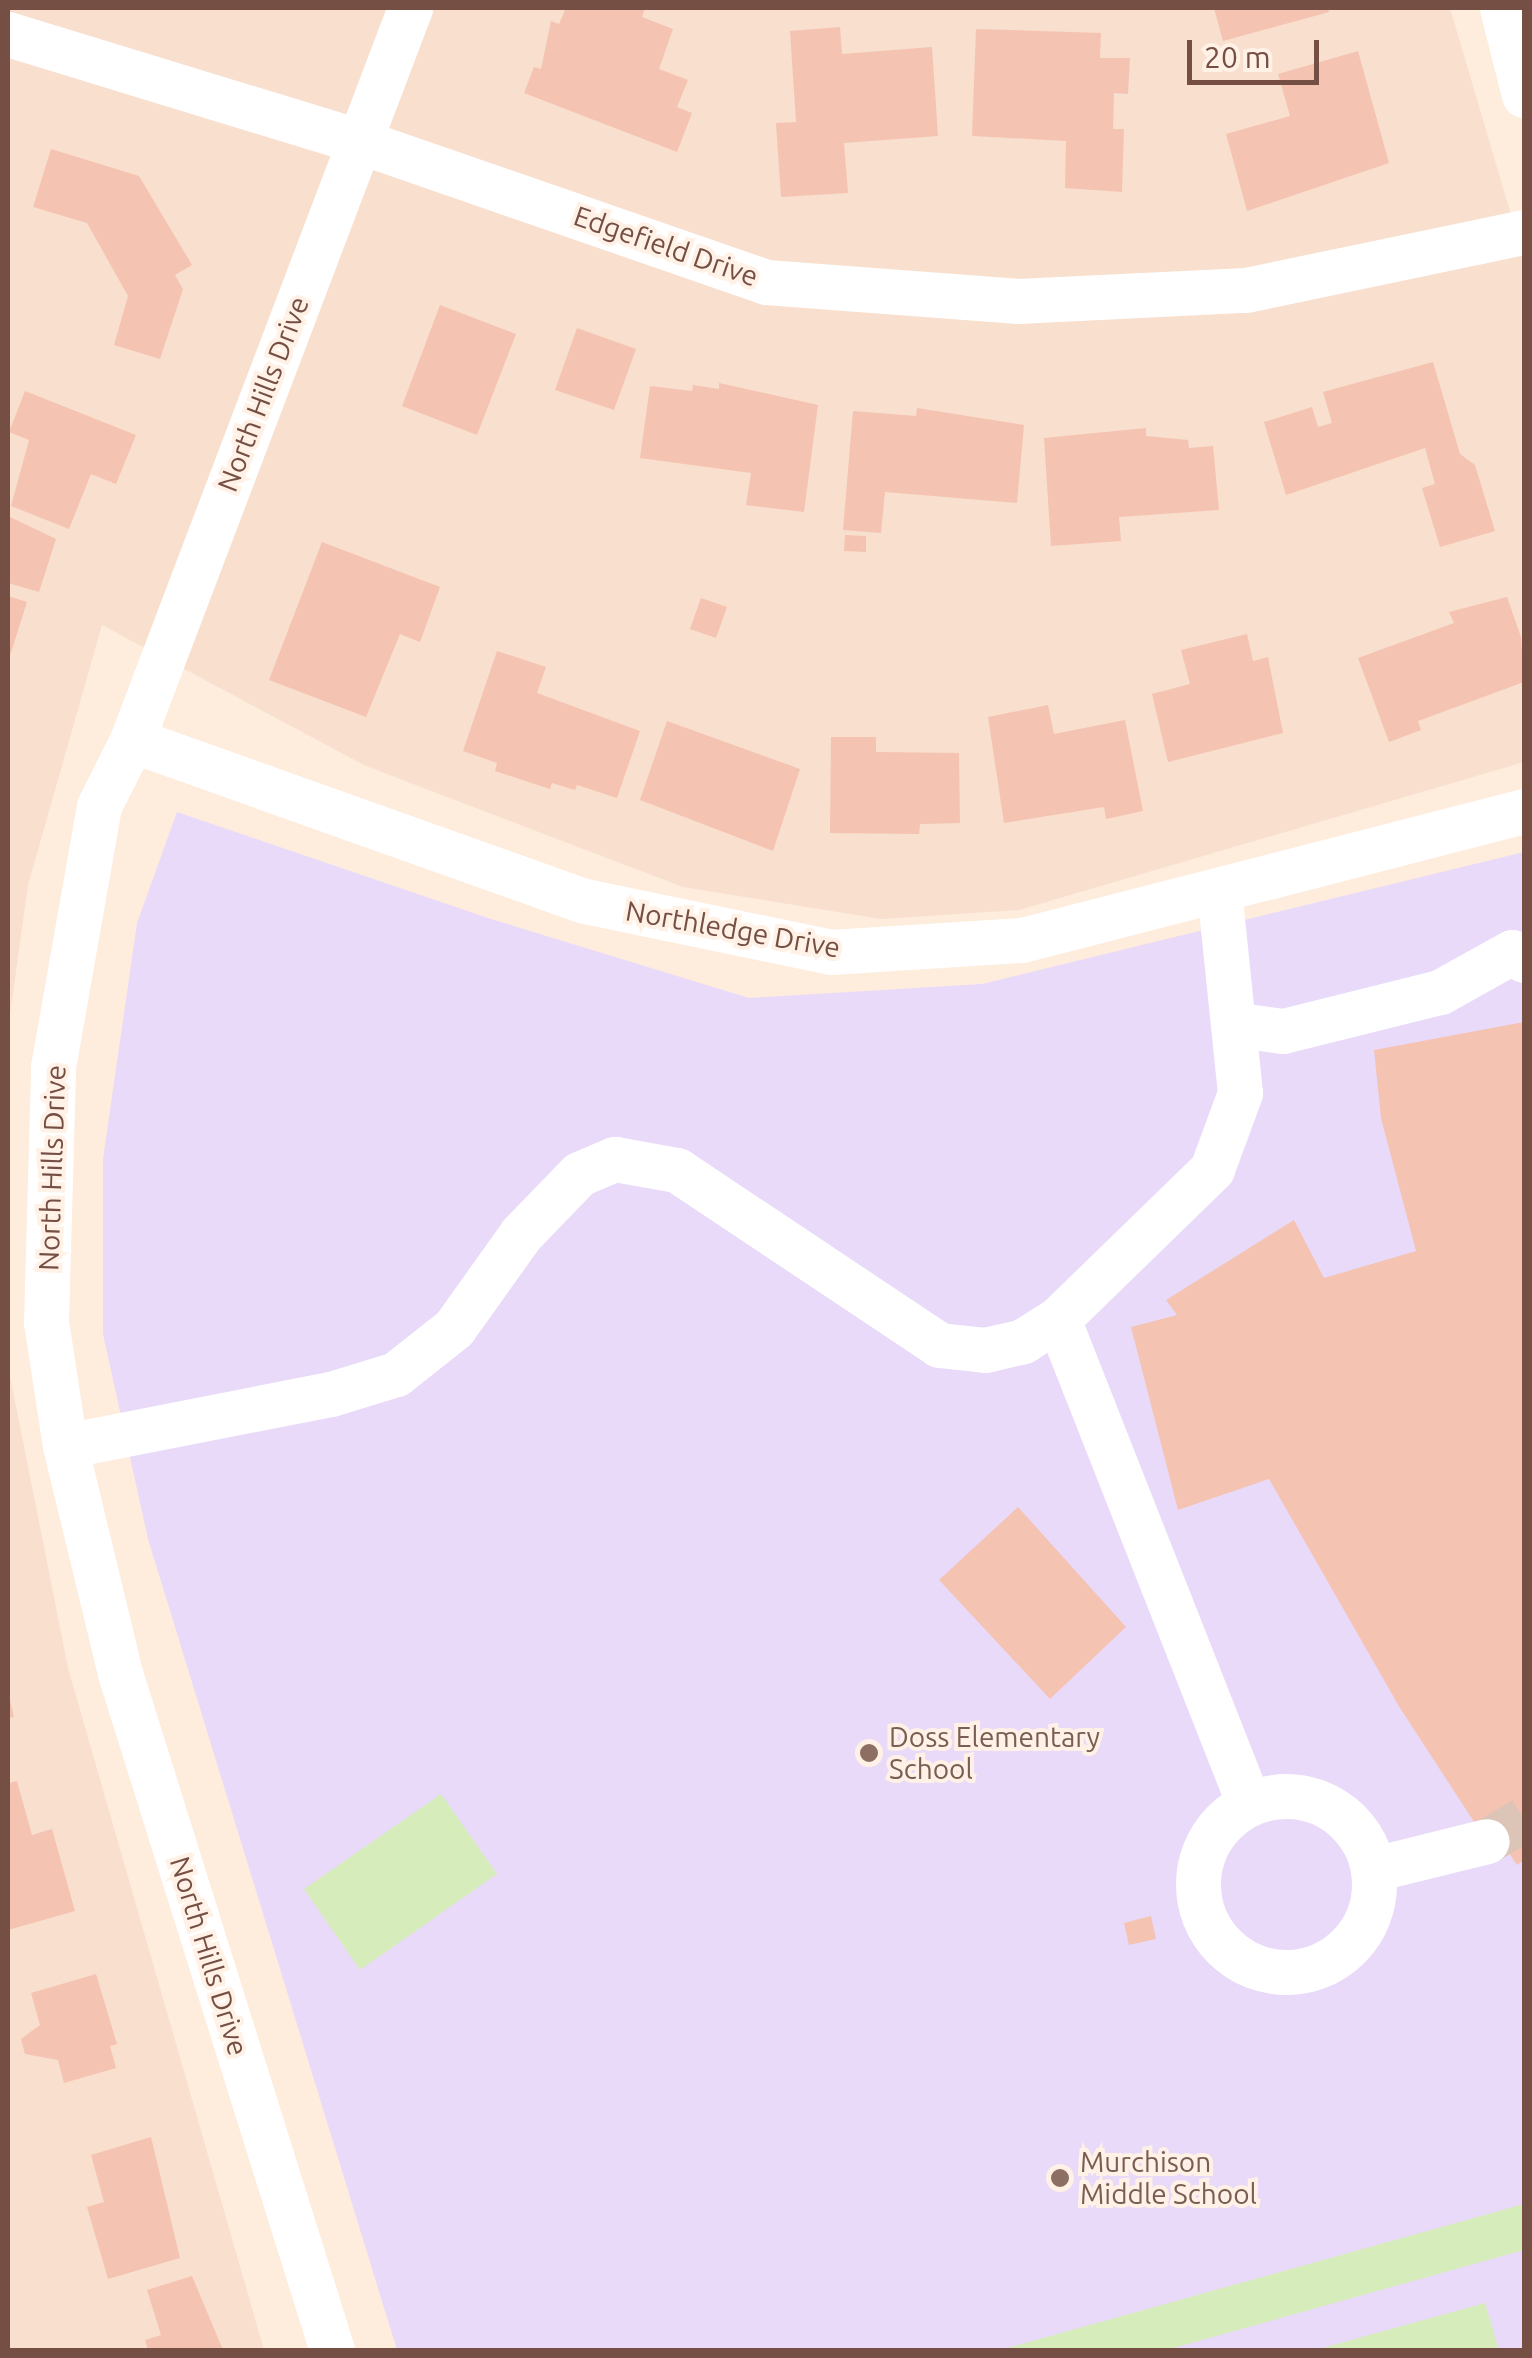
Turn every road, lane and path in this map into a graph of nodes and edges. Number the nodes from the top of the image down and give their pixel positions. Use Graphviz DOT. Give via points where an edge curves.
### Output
graph roads {
  1 [pos="410,8"];
  2 [pos="1502,8"];
  3 [pos="8,34"];
  4 [pos="1524,95"];
  5 [pos="359,141"];
  6 [pos="1524,232"];
  7 [pos="132,740"];
  8 [pos="1524,811"];
  9 [pos="1219,891"];
  10 [pos="1524,960"];
  11 [pos="1238,1025"];
  12 [pos="1058,1319"];
  13 [pos="64,1446"];
  14 [pos="1249,1804"];
  15 [pos="1486,1841"];
  16 [pos="1374,1869"];
  17 [pos="332,2350"];
  1 -- 5 [label="street, North Hills Drive"];
  2 -- 4 [label="street"];
  3 -- 5 [label="street, Edgefield Drive"];
  5 -- 6 [label="street, Edgefield Drive" via="766,282 1018,302 1246,290"];
  5 -- 7 [label="street, North Hills Drive"];
  7 -- 9 [label="street, Northledge Drive" via="585,901 832,952 1022,940"];
  7 -- 13 [label="street, North Hills Drive" via="99,806 53,1067 46,1322"];
  8 -- 9 [label="street, Northledge Drive"];
  9 -- 11 [label="street"];
  10 -- 11 [label="street" via="1512,952 1440,992 1283,1030"];
  11 -- 12 [label="street" via="1240,1093 1212,1169 1180,1208"];
  12 -- 13 [label="street" via="1023,1341 985,1350 938,1345 677,1170 615,1159 580,1174 521,1234 454,1328 396,1374 330,1394"];
  12 -- 14 [label="street"];
  13 -- 17 [label="street, North Hills Drive" via="120,1673"];
  14 -- 16 [label="street" via="1290,1795 1319,1801 1354,1829"];
  14 -- 16 [label="street" via="1212,1835 1200,1862 1198,1893 1205,1920 1243,1961 1298,1972 1348,1949 1374,1899"];
  15 -- 16 [label="street"];
}
